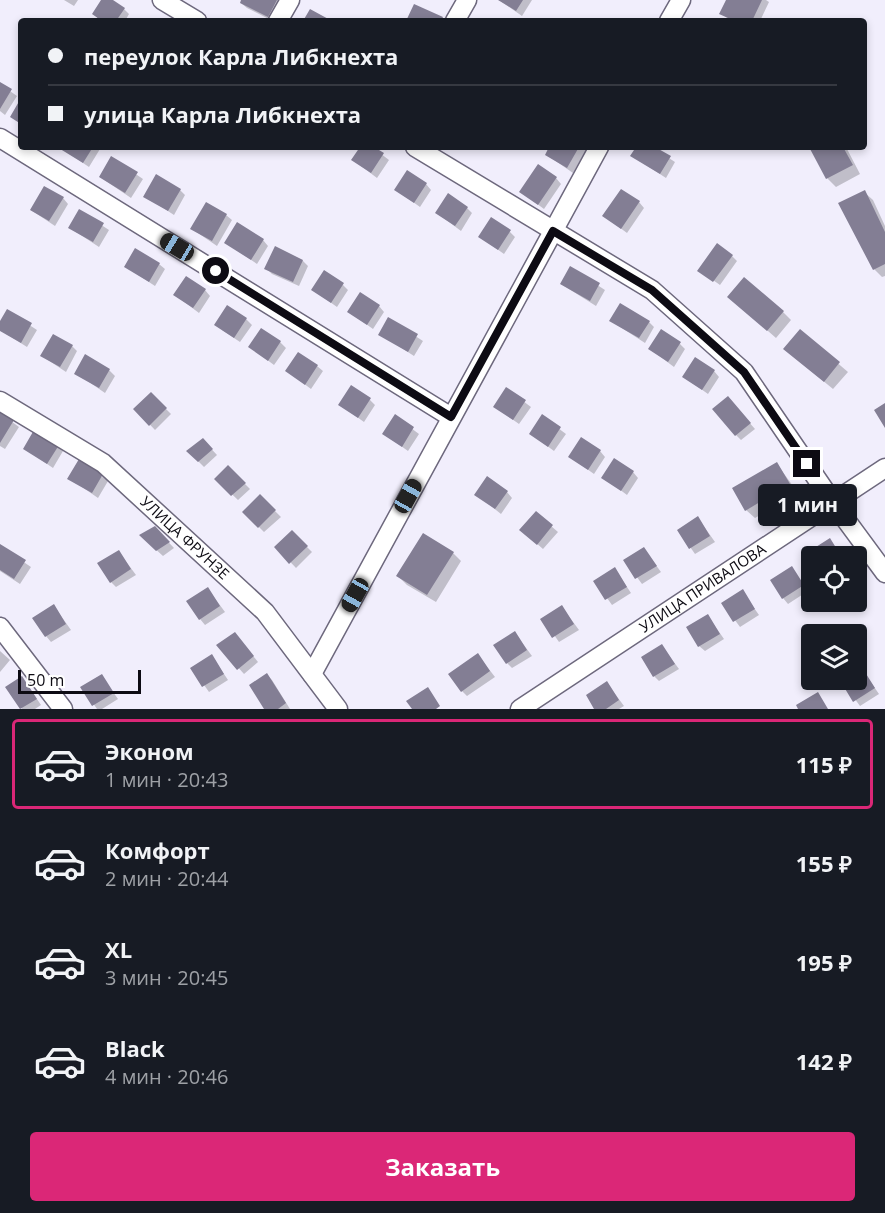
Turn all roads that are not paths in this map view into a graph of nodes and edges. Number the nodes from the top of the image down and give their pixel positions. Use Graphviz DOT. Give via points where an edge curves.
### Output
graph roads {
  1 [pos="162,0"];
  2 [pos="290,0"];
  3 [pos="467,0"];
  4 [pos="681,0"];
  5 [pos="192,18"];
  6 [pos="280,18"];
  7 [pos="457,18"];
  8 [pos="671,18"];
  9 [pos="0,138"];
  10 [pos="18,149"];
  11 [pos="19,150"];
  12 [pos="420,150"];
  13 [pos="597,150"];
  14 [pos="553,231"];
  15 [pos="0,402"];
  16 [pos="451,417"];
  17 [pos="885,468"];
  18 [pos="832,501"];
  19 [pos="885,573"];
  20 [pos="0,627"];
  21 [pos="312,674"];
  22 [pos="63,709"];
  23 [pos="338,709"];
  24 [pos="520,709"];
  1 -- 5 [label="street"];
  2 -- 6 [label="street"];
  3 -- 7 [label="street"];
  4 -- 8 [label="street"];
  9 -- 10 [label="street"];
  11 -- 16 [label="street"];
  12 -- 14 [label="street"];
  13 -- 14 [label="street"];
  14 -- 16 [label="street"];
  14 -- 18 [label="street" via="652,290 744,372"];
  15 -- 21 [label="street, УЛИЦА ФРУНЗЕ" via="103,463 265,612"];
  16 -- 21 [label="street"];
  17 -- 18 [label="street, УЛИЦА ПРИВАЛОВА"];
  18 -- 19 [label="street"];
  18 -- 24 [label="street, УЛИЦА ПРИВАЛОВА"];
  20 -- 22 [label="street"];
  21 -- 23 [label="street, УЛИЦА ФРУНЗЕ"];
}
